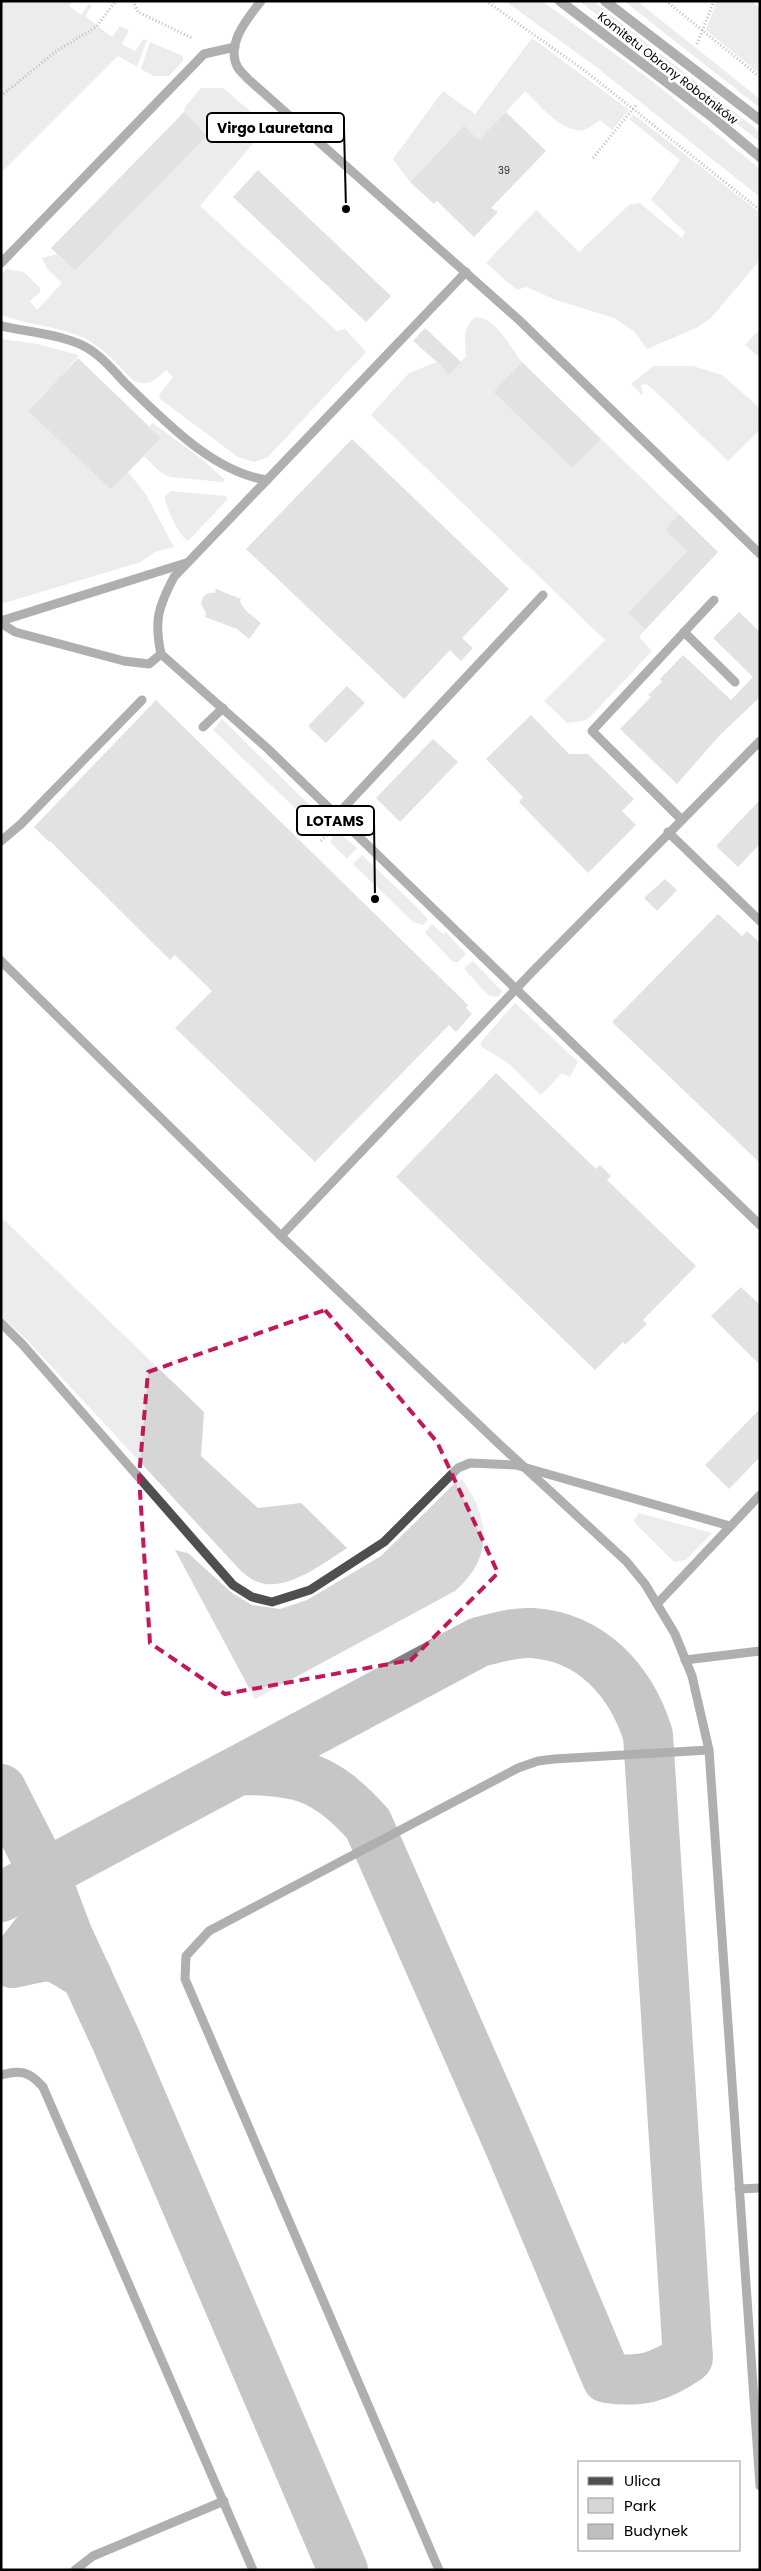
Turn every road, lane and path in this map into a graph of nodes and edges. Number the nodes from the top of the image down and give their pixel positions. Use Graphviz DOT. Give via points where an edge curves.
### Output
graph roads {
  1 [pos="116,1"];
  2 [pos="133,1"];
  3 [pos="261,1"];
  4 [pos="486,1"];
  5 [pos="560,1"];
  6 [pos="605,1"];
  7 [pos="666,1"];
  8 [pos="714,1"];
  9 [pos="703,31"];
  10 [pos="192,38"];
  11 [pos="698,44"];
  12 [pos="235,48"];
  13 [pos="760,77"];
  14 [pos="1,96"];
  15 [pos="637,104"];
  16 [pos="633,109"];
  17 [pos="760,120"];
  18 [pos="760,156"];
  19 [pos="593,158"];
  20 [pos="760,210"];
  21 [pos="1,263"];
  22 [pos="466,272"];
  23 [pos="1,326"];
  24 [pos="266,480"];
  25 [pos="760,554"];
  26 [pos="188,562"];
  27 [pos="543,595"];
  28 [pos="714,600"];
  29 [pos="1,622"];
  30 [pos="684,632"];
  31 [pos="161,654"];
  32 [pos="735,682"];
  33 [pos="142,700"];
  34 [pos="223,708"];
  35 [pos="203,727"];
  36 [pos="760,741"];
  37 [pos="336,816"];
  38 [pos="681,819"];
  39 [pos="668,832"];
  40 [pos="1,841"];
  41 [pos="760,921"];
  42 [pos="1,961"];
  43 [pos="517,989"];
  44 [pos="760,1224"];
  45 [pos="281,1236"];
  46 [pos="1,1323"];
  47 [pos="526,1469"];
  48 [pos="760,1495"];
  49 [pos="730,1526"];
  50 [pos="657,1604"];
  51 [pos="760,1651"];
  52 [pos="685,1660"];
  53 [pos="708,1750"];
  54 [pos="1,2075"];
  55 [pos="760,2188"];
  56 [pos="739,2189"];
  57 [pos="758,2431"];
  58 [pos="760,2486"];
  59 [pos="224,2500"];
  60 [pos="75,2570"];
  61 [pos="253,2570"];
  62 [pos="439,2570"];
  1 -- 14 [label="path" via="96,27 55,52"];
  2 -- 10 [label="path" via="138,12"];
  3 -- 12 [label="lane" via="239,32"];
  4 -- 16 [label="path" via="564,55"];
  5 -- 18 [label="street, Komitetu Obrony Robotników"];
  6 -- 17 [label="street, Komitetu Obrony Robotników"];
  7 -- 9 [label="path"];
  8 -- 9 [label="path"];
  9 -- 11 [label="path"];
  9 -- 13 [label="path"];
  12 -- 21 [label="lane" via="204,54"];
  12 -- 22 [label="lane" via="237,66 248,79"];
  15 -- 16 [label="path"];
  16 -- 19 [label="path"];
  16 -- 20 [label="path"];
  22 -- 24 [label="lane"];
  22 -- 25 [label="lane"];
  23 -- 24 [label="lane" via="76,342 93,351 164,421 224,467 245,477"];
  24 -- 26 [label="lane"];
  26 -- 29 [label="lane"];
  26 -- 31 [label="lane" via="174,577 158,614 156,632"];
  27 -- 37 [label="lane"];
  28 -- 30 [label="lane"];
  29 -- 31 [label="lane" via="15,632 124,661 149,664"];
  30 -- 32 [label="lane"];
  30 -- 38 [label="lane" via="592,732"];
  31 -- 34 [label="lane"];
  33 -- 40 [label="lane"];
  34 -- 35 [label="lane"];
  34 -- 37 [label="lane"];
  36 -- 38 [label="lane"];
  37 -- 43 [label="lane"];
  38 -- 39 [label="lane"];
  39 -- 41 [label="lane"];
  39 -- 43 [label="lane"];
  42 -- 45 [label="lane"];
  43 -- 44 [label="lane"];
  43 -- 45 [label="lane"];
  45 -- 47 [label="lane"];
  46 -- 47 [label="lane" via="24,1345 233,1585 252,1597 272,1602 310,1590 384,1542 458,1468 470,1463 516,1465"];
  47 -- 49 [label="lane"];
  47 -- 50 [label="lane" via="626,1561"];
  48 -- 49 [label="lane"];
  49 -- 50 [label="lane"];
  50 -- 52 [label="lane" via="675,1634"];
  51 -- 52 [label="lane"];
  52 -- 53 [label="lane" via="692,1676"];
  53 -- 56 [label="lane"];
  53 -- 62 [label="lane" via="554,1759 518,1768 209,1931 186,1956 184,1979"];
  54 -- 59 [label="lane" via="25,2072 43,2087"];
  55 -- 56 [label="lane"];
  56 -- 57 [label="lane"];
  57 -- 58 [label="lane"];
  59 -- 60 [label="lane" via="93,2556"];
  59 -- 61 [label="lane"];
}
